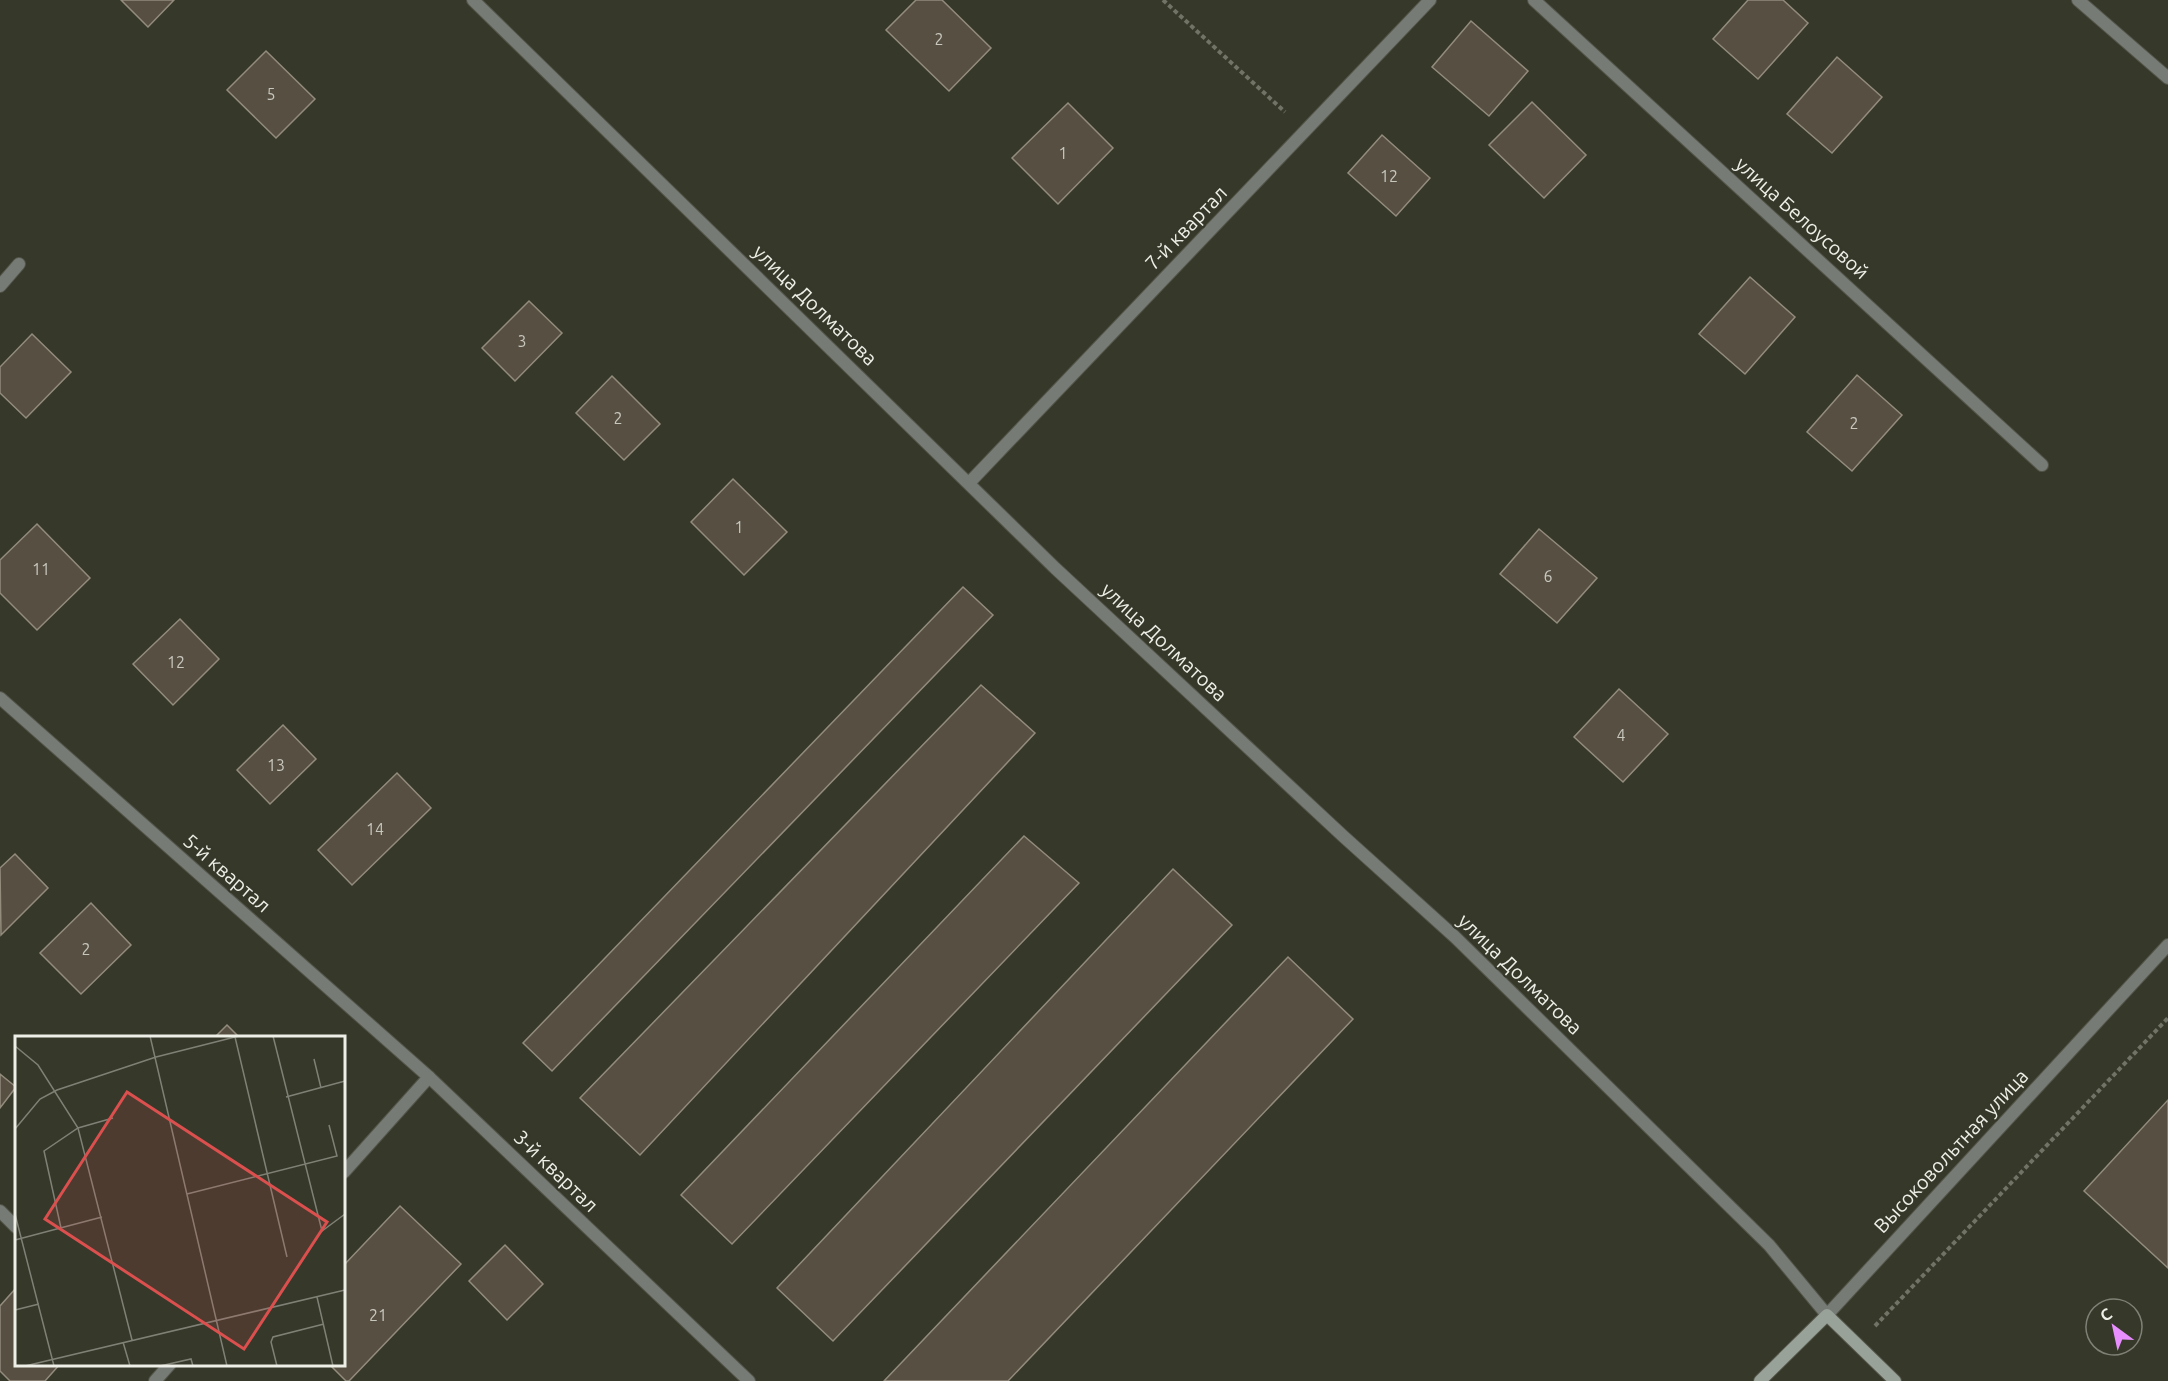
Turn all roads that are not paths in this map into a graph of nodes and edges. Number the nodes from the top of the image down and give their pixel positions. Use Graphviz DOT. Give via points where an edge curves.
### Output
graph roads {
  1 [pos="473,0"];
  2 [pos="1430,0"];
  3 [pos="1534,0"];
  4 [pos="2078,0"];
  5 [pos="2168,78"];
  6 [pos="19,264"];
  7 [pos="0,286"];
  8 [pos="2042,465"];
  9 [pos="969,483"];
  10 [pos="0,698"];
  11 [pos="2168,945"];
  12 [pos="429,1077"];
  13 [pos="345,1171"];
  14 [pos="0,1211"];
  15 [pos="15,1226"];
  16 [pos="1827,1315"];
  17 [pos="166,1366"];
  18 [pos="155,1381"];
  19 [pos="749,1381"];
  20 [pos="1760,1381"];
  21 [pos="1895,1381"];
  1 -- 9 [label="street, улица Долматова"];
  2 -- 9 [label="street, 7-й квартал"];
  3 -- 8 [label="street, улица Белоусовой"];
  4 -- 5 [label="street"];
  6 -- 7 [label="street"];
  9 -- 16 [label="street, улица Долматова" via="1055,568 1455,937 1769,1245"];
  10 -- 12 [label="street, 5-й квартал"];
  11 -- 16 [label="street, Высоковольтная улица"];
  12 -- 13 [label="street"];
  12 -- 19 [label="street, 3-й квартал"];
  14 -- 15 [label="street"];
  16 -- 20 [label="street, Высоковольтная улица"];
  16 -- 21 [label="street"];
  17 -- 18 [label="street"];
}
